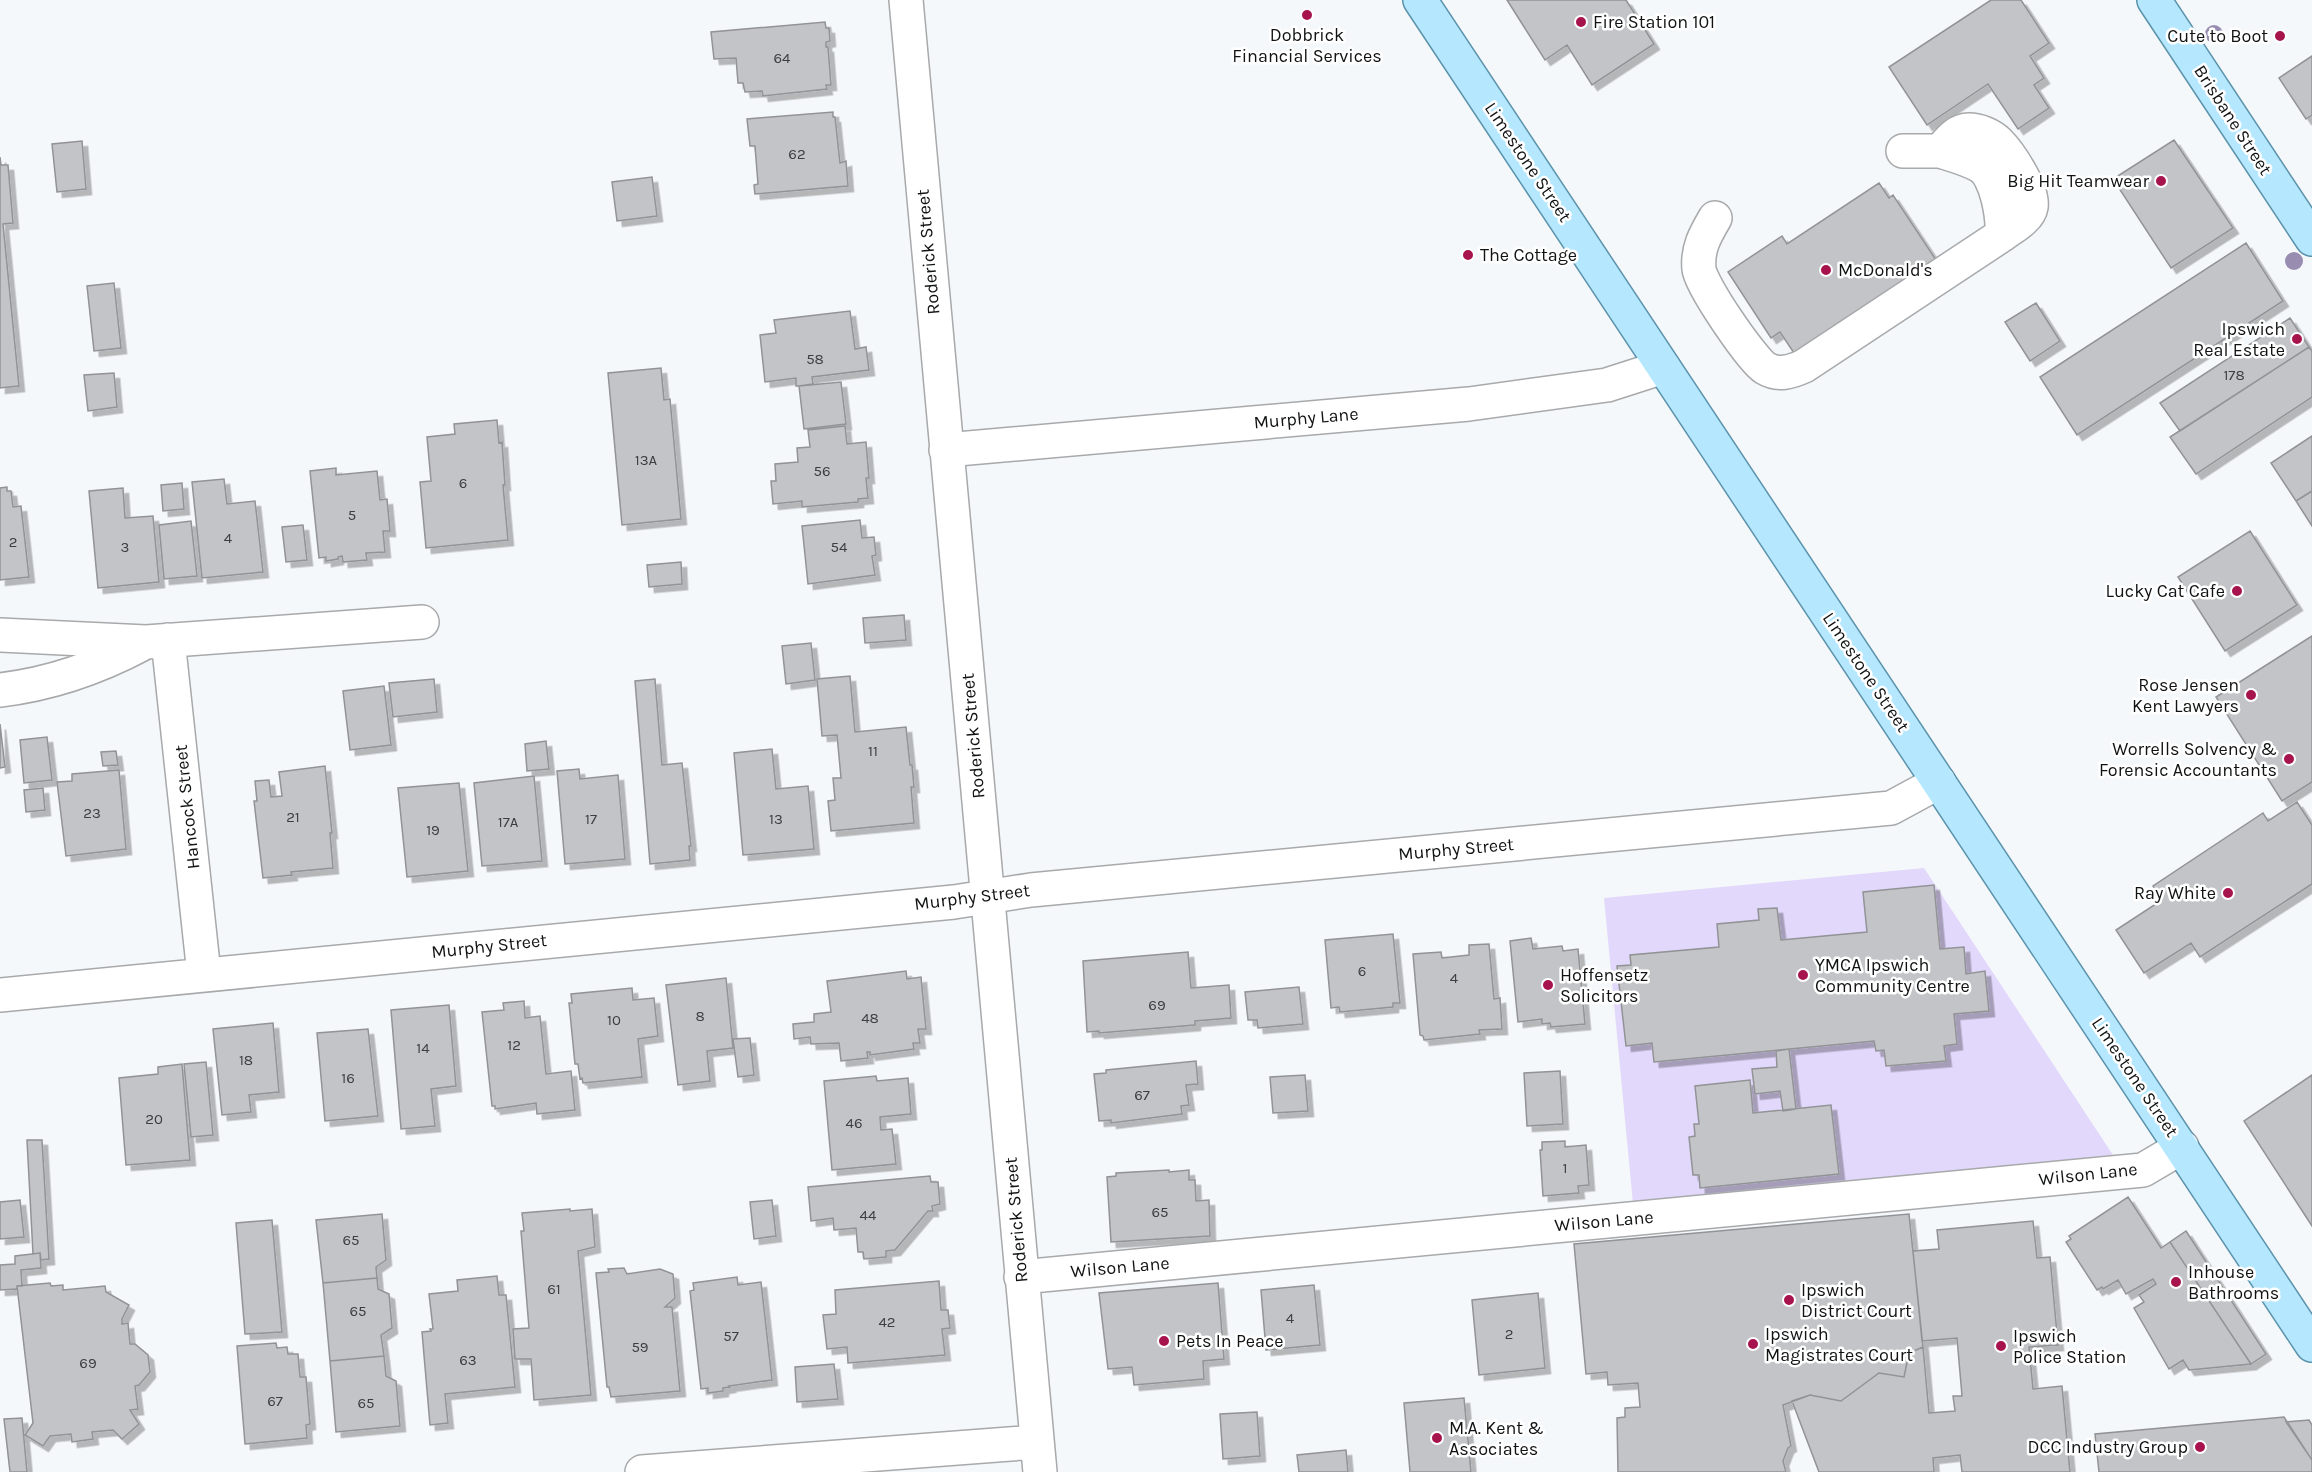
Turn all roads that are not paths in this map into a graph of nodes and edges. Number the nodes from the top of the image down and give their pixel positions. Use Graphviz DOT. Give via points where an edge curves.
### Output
graph roads {
  1 [pos="906,0"];
  2 [pos="1420,0"];
  3 [pos="2154,0"];
  4 [pos="1903,151"];
  5 [pos="1715,218"];
  6 [pos="2312,239"];
  7 [pos="1664,367"];
  8 [pos="946,450"];
  9 [pos="422,622"];
  10 [pos="0,635"];
  11 [pos="157,641"];
  12 [pos="0,690"];
  13 [pos="1939,782"];
  14 [pos="988,897"];
  15 [pos="204,974"];
  16 [pos="0,995"];
  17 [pos="2182,1147"];
  18 [pos="1021,1277"];
  19 [pos="2312,1345"];
  20 [pos="1038,1457"];
  21 [pos="642,1472"];
  1 -- 8 [label="street, Roderick Street"];
  2 -- 7 [label="main road, Limestone Street"];
  3 -- 6 [label="main road, Brisbane Street"];
  4 -- 5 [label="street" via="1940,150 1953,136 1967,130 1982,132 1998,142 2025,181 2031,209 2002,235 1792,371 1780,373 1765,368 1754,358 1699,273 1698,253"];
  7 -- 8 [label="street, Murphy Lane" via="1607,385 1469,404"];
  7 -- 13 [label="main road, Limestone Street"];
  8 -- 14 [label="street, Roderick Street"];
  9 -- 11 [label="street"];
  10 -- 11 [label="street"];
  11 -- 12 [label="street" via="66,677"];
  11 -- 15 [label="street, Hancock Street"];
  13 -- 14 [label="street, Murphy Street" via="1891,807"];
  13 -- 17 [label="main road, Limestone Street"];
  14 -- 15 [label="street, Murphy Street"];
  14 -- 18 [label="street, Roderick Street"];
  15 -- 16 [label="street, Murphy Street"];
  17 -- 18 [label="street, Wilson Lane" via="2143,1170"];
  17 -- 19 [label="main road, Limestone Street"];
  18 -- 20 [label="street, Roderick Street"];
  20 -- 21 [label="street"];
}
